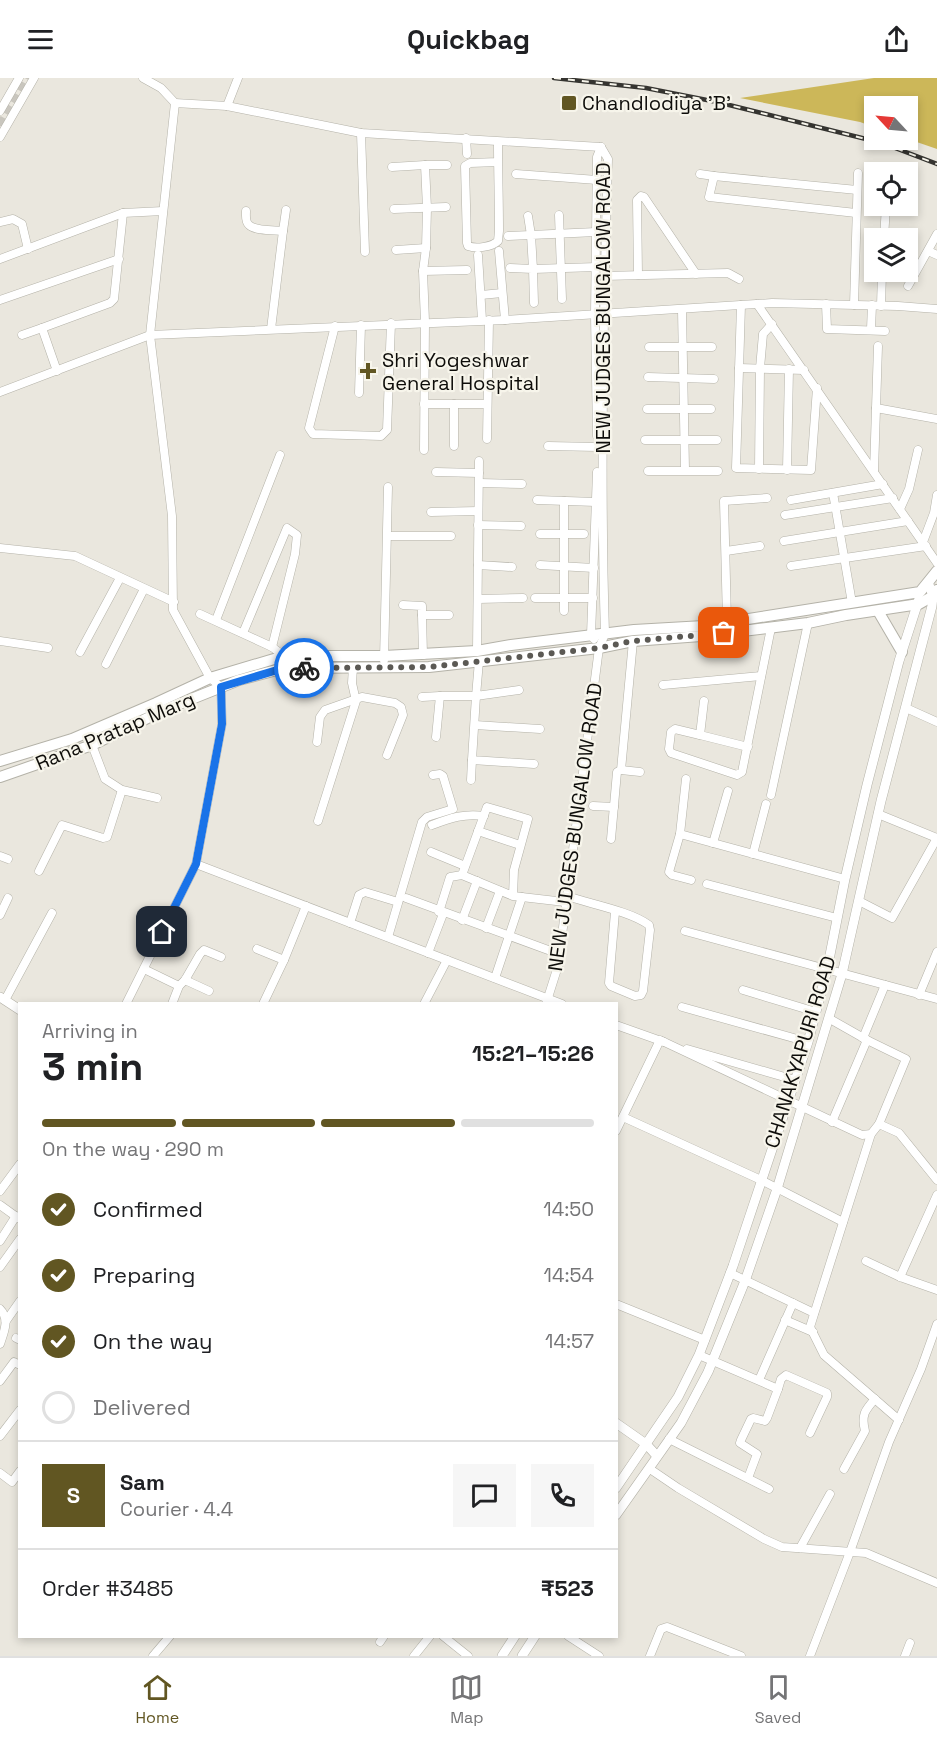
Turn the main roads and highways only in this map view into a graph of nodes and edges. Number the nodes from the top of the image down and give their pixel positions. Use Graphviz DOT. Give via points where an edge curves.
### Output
graph roads {
  1 [pos="937,571"];
  2 [pos="935,593"];
  3 [pos="878,611"];
  4 [pos="902,652"];
  5 [pos="478,656"];
  6 [pos="0,761"];
  7 [pos="0,777"];
  1 -- 5 [label="main road, Rana Pratap Marg" via="920,592 704,626 511,645"];
  2 -- 3 [label="main road, Rana Pratap Marg" via="919,604"];
  3 -- 4 [label="main road"];
  3 -- 5 [label="main road, Rana Pratap Marg" via="599,648"];
  5 -- 6 [label="main road, Rana Pratap Marg" via="284,656 210,678 72,739"];
  5 -- 7 [label="main road, Rana Pratap Marg" via="429,667 284,668 221,687 92,745"];
}
